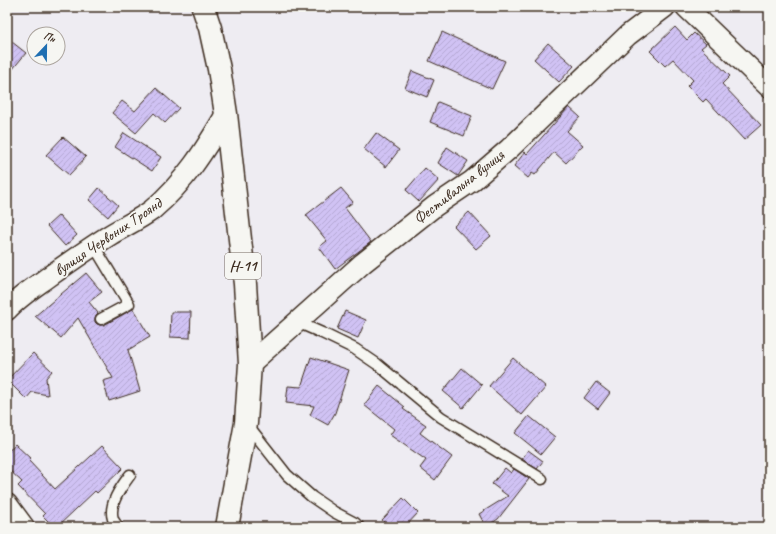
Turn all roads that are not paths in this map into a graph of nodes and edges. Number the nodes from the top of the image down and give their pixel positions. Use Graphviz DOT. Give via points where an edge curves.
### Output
graph roads {
  1 [pos="203,7"];
  2 [pos="665,7"];
  3 [pos="686,7"];
  4 [pos="764,82"];
  5 [pos="226,114"];
  6 [pos="94,246"];
  7 [pos="7,310"];
  8 [pos="101,319"];
  9 [pos="297,322"];
  10 [pos="250,364"];
  11 [pos="246,424"];
  12 [pos="130,475"];
  13 [pos="542,479"];
  14 [pos="7,504"];
  15 [pos="24,527"];
  16 [pos="118,527"];
  17 [pos="227,527"];
  18 [pos="359,527"];
  1 -- 5 [label="main road, Н-11" via="220,69"];
  2 -- 9 [label="street, Фестивальна вулиця" via="628,35 472,181 435,206 363,263"];
  3 -- 4 [label="street"];
  5 -- 6 [label="street, вулиця Червоних Троянд" via="186,176 170,194 150,211"];
  5 -- 10 [label="main road, Н-11" via="245,284"];
  6 -- 7 [label="street, вулиця Червоних Троянд" via="17,300"];
  6 -- 8 [label="lane" via="129,304"];
  9 -- 10 [label="street, Фестивальна вулиця"];
  9 -- 13 [label="lane" via="355,349 441,417"];
  10 -- 11 [label="main road, Н-11"];
  11 -- 17 [label="main road, Н-11"];
  11 -- 18 [label="lane" via="287,475 318,501"];
  12 -- 16 [label="lane" via="118,492 112,507 113,519"];
  14 -- 15 [label="street"];
}
